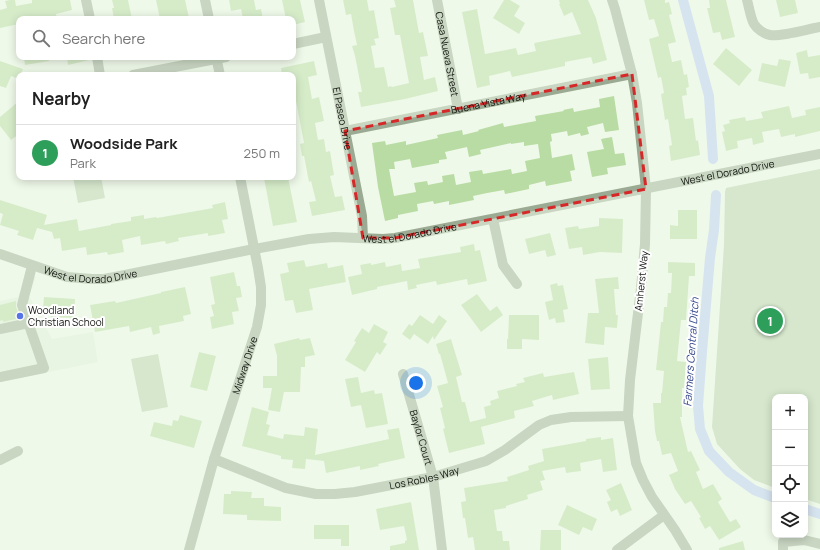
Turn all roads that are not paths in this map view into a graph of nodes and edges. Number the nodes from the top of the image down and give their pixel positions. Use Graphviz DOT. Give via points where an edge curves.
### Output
graph roads {
  1 [pos="86,0"];
  2 [pos="205,0"];
  3 [pos="319,0"];
  4 [pos="437,0"];
  5 [pos="612,0"];
  6 [pos="747,0"];
  7 [pos="89,16"];
  8 [pos="208,16"];
  9 [pos="820,27"];
  10 [pos="326,37"];
  11 [pos="296,43"];
  12 [pos="98,60"];
  13 [pos="210,60"];
  14 [pos="220,60"];
  15 [pos="100,72"];
  16 [pos="148,72"];
  17 [pos="220,72"];
  18 [pos="632,74"];
  19 [pos="458,109"];
  20 [pos="345,131"];
  21 [pos="820,154"];
  22 [pos="241,180"];
  23 [pos="646,189"];
  24 [pos="493,219"];
  25 [pos="363,238"];
  26 [pos="254,249"];
  27 [pos="0,254"];
  28 [pos="32,266"];
  29 [pos="517,284"];
  30 [pos="29,323"];
  31 [pos="0,329"];
  32 [pos="403,374"];
  33 [pos="0,377"];
  34 [pos="628,416"];
  35 [pos="18,451"];
  36 [pos="214,459"];
  37 [pos="0,460"];
  38 [pos="433,477"];
  39 [pos="664,514"];
  40 [pos="820,544"];
  41 [pos="189,550"];
  42 [pos="442,550"];
  43 [pos="617,550"];
  44 [pos="687,550"];
  45 [pos="782,550"];
  1 -- 7 [label="street"];
  2 -- 8 [label="street"];
  3 -- 10 [label="street, El Paseo Drive"];
  4 -- 19 [label="street, Casa Nueva Street"];
  5 -- 18 [label="street, Amherst Way"];
  6 -- 9 [label="street" via="754,24 759,30 770,35"];
  10 -- 11 [label="street"];
  10 -- 20 [label="street, El Paseo Drive"];
  12 -- 15 [label="street"];
  13 -- 16 [label="street"];
  14 -- 17 [label="street"];
  18 -- 19 [label="street, Buena Vista Way"];
  18 -- 23 [label="street, Amherst Way"];
  19 -- 20 [label="street, Buena Vista Way"];
  20 -- 25 [label="street, El Paseo Drive" via="362,216"];
  21 -- 23 [label="street, West el Dorado Drive"];
  22 -- 26 [label="street, Midway Drive"];
  23 -- 24 [label="street, West el Dorado Drive"];
  23 -- 34 [label="street, Amherst Way" via="645,244"];
  24 -- 25 [label="street, West el Dorado Drive" via="394,238"];
  24 -- 29 [label="street" via="503,265"];
  25 -- 26 [label="street, West el Dorado Drive" via="334,237"];
  26 -- 28 [label="street, West el Dorado Drive" via="104,279 67,277"];
  26 -- 36 [label="street, Midway Drive" via="261,287 257,327"];
  27 -- 28 [label="street, West el Dorado Drive"];
  28 -- 30 [label="street" via="22,305"];
  30 -- 31 [label="street"];
  30 -- 33 [label="street" via="44,368"];
  32 -- 38 [label="street, Baylor Court"];
  34 -- 38 [label="street, Los Robles Way" via="551,420 539,425 486,462"];
  34 -- 39 [label="street, Amherst Way" via="636,463 652,497"];
  35 -- 37 [label="street"];
  36 -- 38 [label="street, Los Robles Way" via="286,488 316,494 355,492"];
  36 -- 41 [label="street, Midway Drive"];
  38 -- 42 [label="street, Baylor Court"];
  39 -- 43 [label="street"];
  39 -- 44 [label="street, Amherst Way"];
  40 -- 45 [label="street" via="804,540 783,542"];
}
